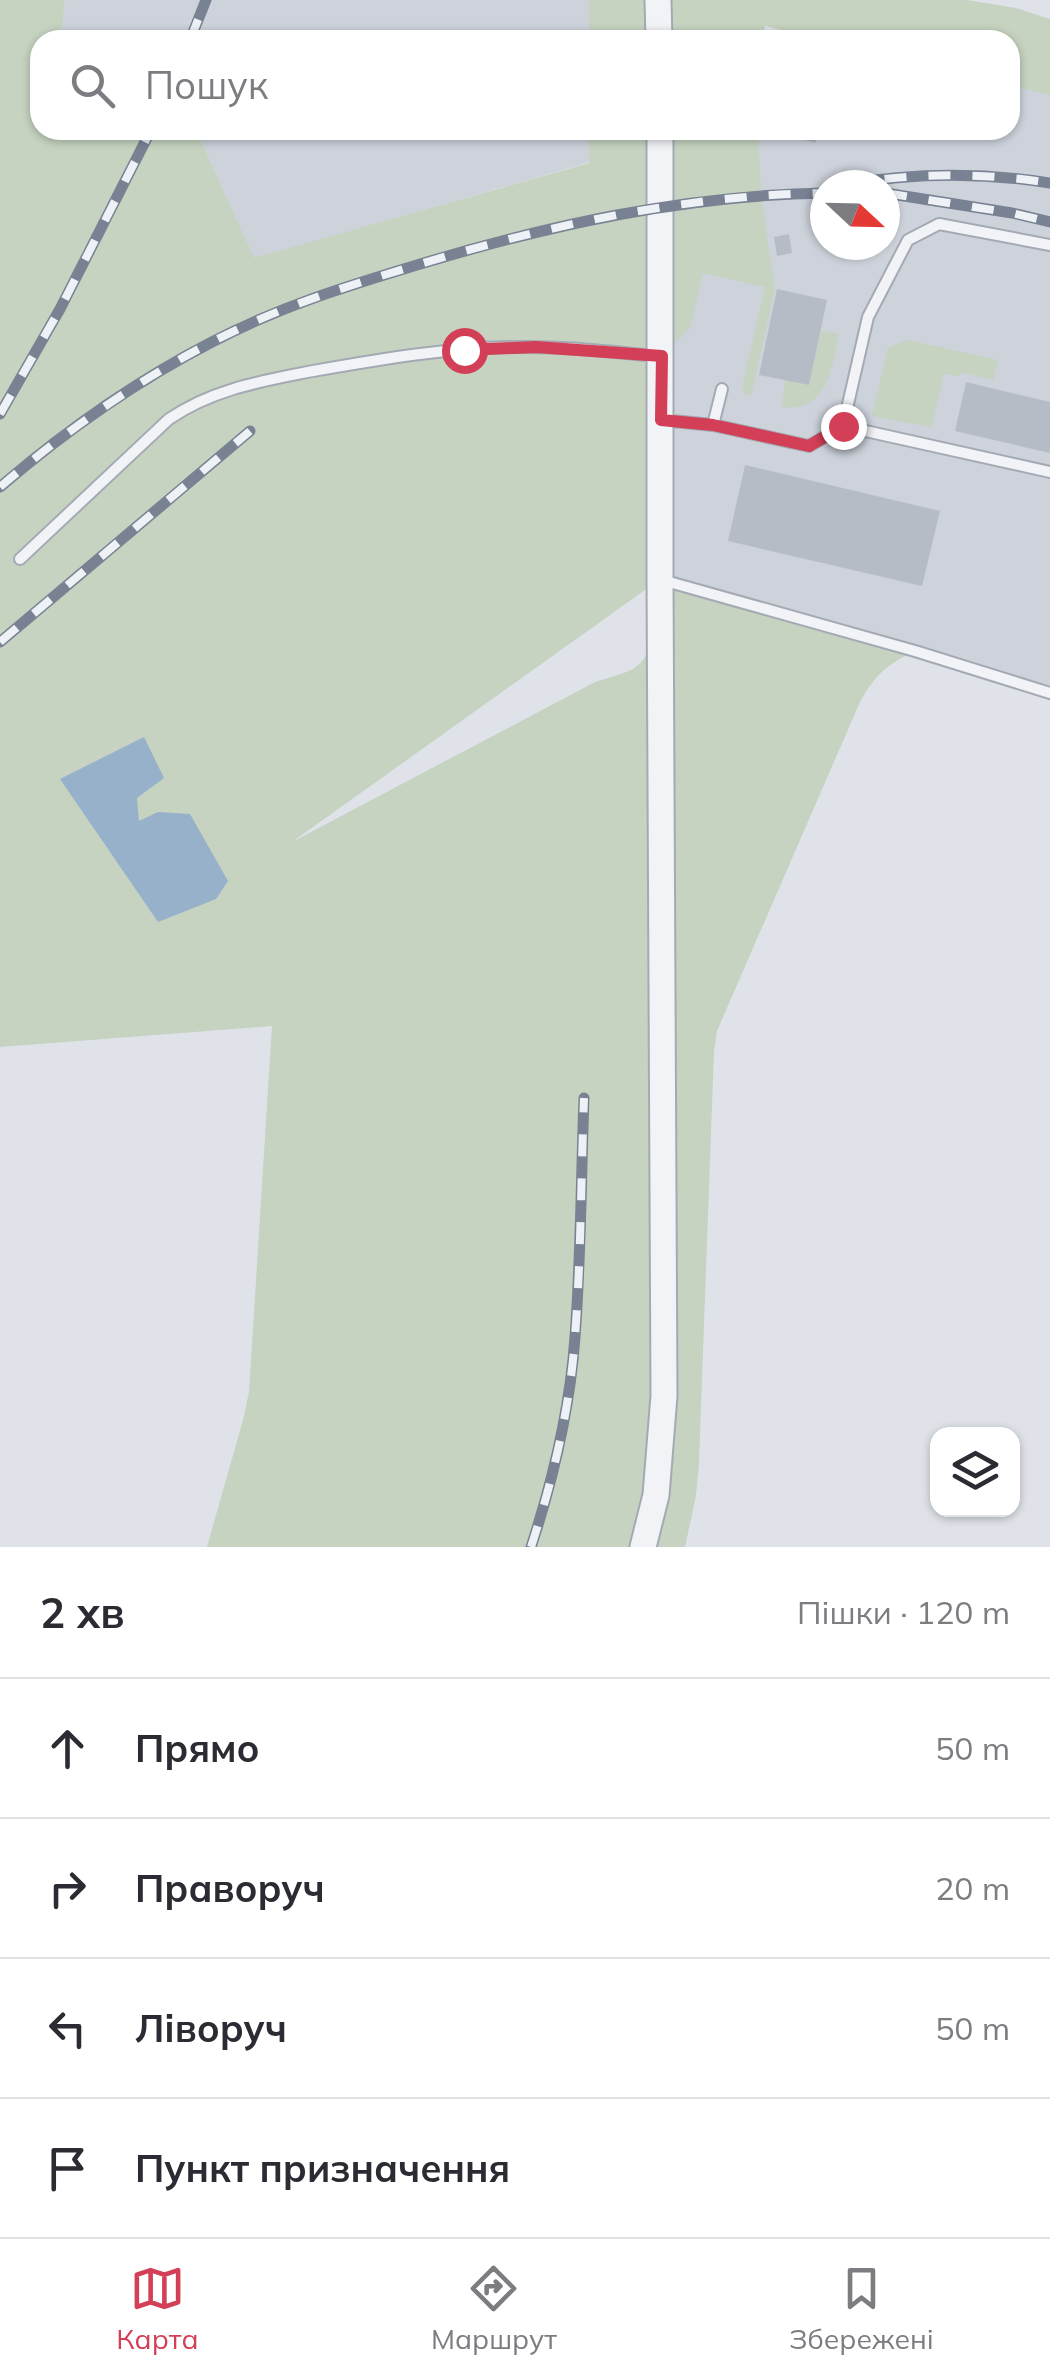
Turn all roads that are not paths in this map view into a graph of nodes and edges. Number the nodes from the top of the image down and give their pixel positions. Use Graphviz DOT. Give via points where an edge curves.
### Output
graph roads {
  1 [pos="658,0"];
  2 [pos="658,30"];
  3 [pos="660,140"];
  4 [pos="1050,245"];
  5 [pos="662,356"];
  6 [pos="722,389"];
  7 [pos="661,420"];
  8 [pos="713,425"];
  9 [pos="843,426"];
  10 [pos="1050,472"];
  11 [pos="20,560"];
  12 [pos="660,579"];
  13 [pos="1050,693"];
  14 [pos="643,1547"];
  1 -- 2 [label="street"];
  3 -- 5 [label="street"];
  4 -- 9 [label="lane" via="939,224 908,240 868,317"];
  5 -- 7 [label="street"];
  5 -- 11 [label="lane" via="536,347 435,352 234,388 169,419"];
  6 -- 8 [label="lane"];
  7 -- 8 [label="lane"];
  7 -- 12 [label="street"];
  8 -- 9 [label="lane" via="809,446"];
  9 -- 10 [label="lane"];
  12 -- 13 [label="lane"];
  12 -- 14 [label="street" via="664,1396 656,1495"];
}
